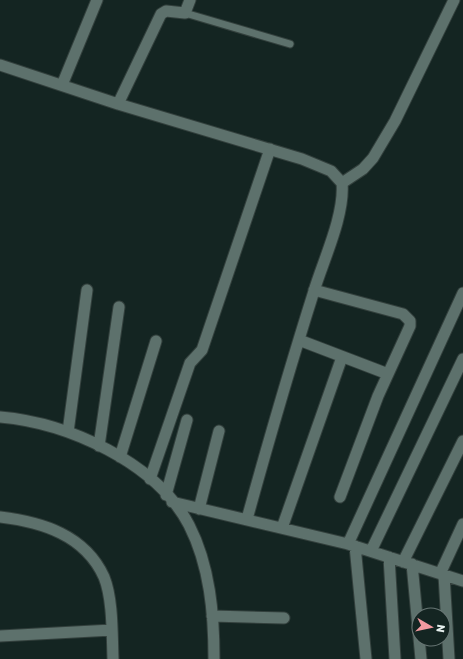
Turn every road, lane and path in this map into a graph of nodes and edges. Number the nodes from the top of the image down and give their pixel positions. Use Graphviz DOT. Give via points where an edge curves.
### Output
graph roads {
  1 [pos="97,0"];
  2 [pos="190,0"];
  3 [pos="454,0"];
  4 [pos="185,13"];
  5 [pos="290,44"];
  6 [pos="0,65"];
  7 [pos="62,85"];
  8 [pos="118,104"];
  9 [pos="270,149"];
  10 [pos="342,183"];
  11 [pos="87,290"];
  12 [pos="314,290"];
  13 [pos="463,293"];
  14 [pos="119,307"];
  15 [pos="299,340"];
  16 [pos="156,341"];
  17 [pos="342,357"];
  18 [pos="463,359"];
  19 [pos="388,374"];
  20 [pos="0,417"];
  21 [pos="187,420"];
  22 [pos="219,431"];
  23 [pos="68,432"];
  24 [pos="463,441"];
  25 [pos="99,446"];
  26 [pos="120,457"];
  27 [pos="150,479"];
  28 [pos="340,497"];
  29 [pos="169,498"];
  30 [pos="199,508"];
  31 [pos="0,517"];
  32 [pos="247,520"];
  33 [pos="463,524"];
  34 [pos="282,528"];
  35 [pos="351,545"];
  36 [pos="371,551"];
  37 [pos="389,557"];
  38 [pos="407,563"];
  39 [pos="442,574"];
  40 [pos="463,581"];
  41 [pos="212,616"];
  42 [pos="284,618"];
  43 [pos="112,630"];
  44 [pos="0,636"];
  45 [pos="113,659"];
  46 [pos="214,659"];
  47 [pos="366,659"];
  48 [pos="395,659"];
  49 [pos="421,659"];
  50 [pos="449,659"];
  1 -- 7 [label="street"];
  2 -- 4 [label="street"];
  3 -- 10 [label="street" via="392,127 363,170"];
  4 -- 5 [label="lane"];
  4 -- 8 [label="street" via="166,10 161,14"];
  6 -- 7 [label="street"];
  7 -- 8 [label="street"];
  8 -- 9 [label="street"];
  9 -- 10 [label="street" via="331,171"];
  9 -- 27 [label="street" via="202,350 190,363"];
  10 -- 12 [label="street" via="340,208"];
  11 -- 23 [label="street"];
  12 -- 15 [label="street"];
  12 -- 19 [label="street" via="407,316 410,326"];
  13 -- 35 [label="street"];
  14 -- 25 [label="street"];
  15 -- 17 [label="street"];
  15 -- 32 [label="street"];
  16 -- 26 [label="street"];
  17 -- 19 [label="street"];
  17 -- 34 [label="street"];
  18 -- 36 [label="street"];
  19 -- 28 [label="street"];
  20 -- 23 [label="street"];
  21 -- 29 [label="street"];
  22 -- 30 [label="street"];
  23 -- 25 [label="street"];
  24 -- 38 [label="street"];
  25 -- 26 [label="street"];
  26 -- 27 [label="street"];
  27 -- 29 [label="street"];
  29 -- 30 [label="street"];
  29 -- 41 [label="street" via="188,524 197,546 205,572"];
  30 -- 32 [label="street"];
  31 -- 43 [label="street" via="28,521 53,529 73,539 86,550 104,578"];
  32 -- 34 [label="street"];
  33 -- 39 [label="street"];
  34 -- 35 [label="street"];
  35 -- 36 [label="street"];
  35 -- 47 [label="street"];
  36 -- 37 [label="street"];
  37 -- 38 [label="street"];
  37 -- 48 [label="street"];
  38 -- 39 [label="street"];
  38 -- 49 [label="street"];
  39 -- 40 [label="street"];
  39 -- 50 [label="street"];
  41 -- 42 [label="street"];
  41 -- 46 [label="street"];
  43 -- 44 [label="street"];
  43 -- 45 [label="street"];
}
